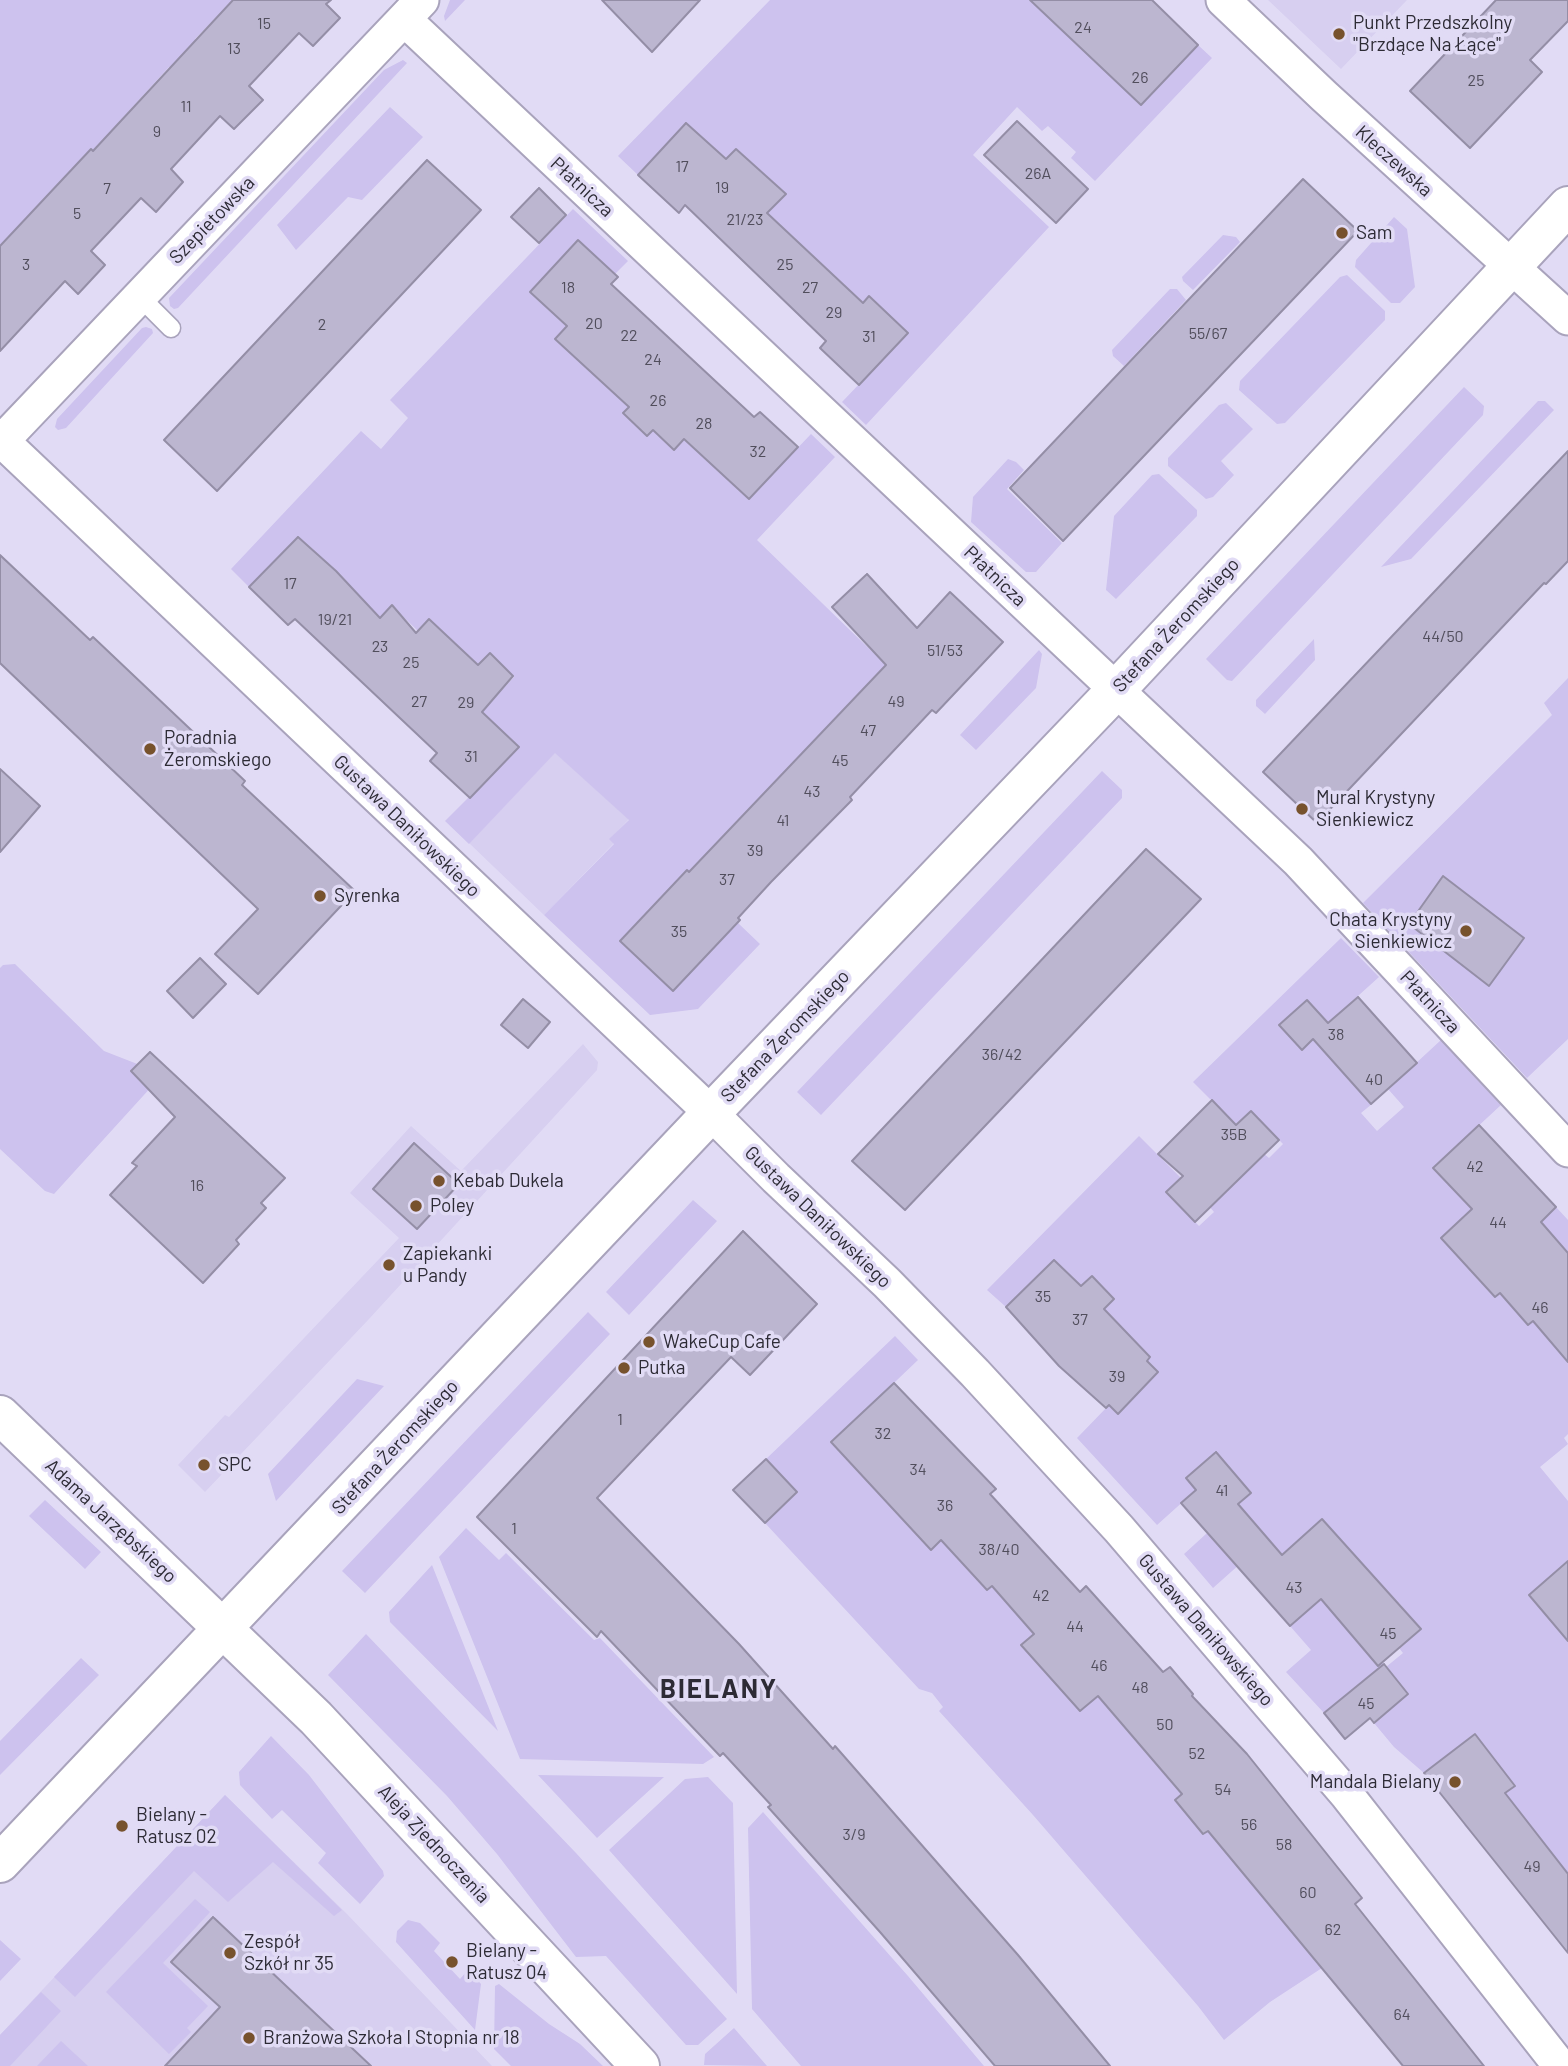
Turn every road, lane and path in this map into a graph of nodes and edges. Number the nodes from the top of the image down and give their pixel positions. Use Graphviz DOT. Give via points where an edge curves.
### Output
graph roads {
  1 [pos="1223,0"];
  2 [pos="413,9"];
  3 [pos="1568,206"];
  4 [pos="1511,265"];
  5 [pos="139,296"];
  6 [pos="1568,318"];
  7 [pos="171,328"];
  8 [pos="1,440"];
  9 [pos="1116,690"];
  10 [pos="711,1113"];
  11 [pos="1568,1150"];
  12 [pos="0,1415"];
  13 [pos="223,1626"];
  14 [pos="0,1863"];
  15 [pos="640,2066"];
  16 [pos="1560,2066"];
  1 -- 4 [label="street, Kleczewska"];
  2 -- 5 [label="street, Szepietowska"];
  2 -- 9 [label="street, Płatnicza"];
  3 -- 4 [label="main road, Stefana Żeromskiego"];
  4 -- 6 [label="street, Kleczewska"];
  4 -- 9 [label="main road, Stefana Żeromskiego"];
  5 -- 7 [label="lane"];
  5 -- 8 [label="street, Szepietowska"];
  8 -- 10 [label="street, Gustawa Daniłowskiego"];
  9 -- 10 [label="main road, Stefana Żeromskiego"];
  9 -- 11 [label="street, Płatnicza" via="1313,876"];
  10 -- 13 [label="main road, Stefana Żeromskiego"];
  10 -- 16 [label="street, Gustawa Daniłowskiego" via="887,1283 1119,1529 1347,1795"];
  12 -- 13 [label="main road, Adama Jarzębskiego"];
  13 -- 14 [label="main road, Stefana Żeromskiego"];
  13 -- 15 [label="main road, Aleja Zjednoczenia" via="316,1718"];
}
